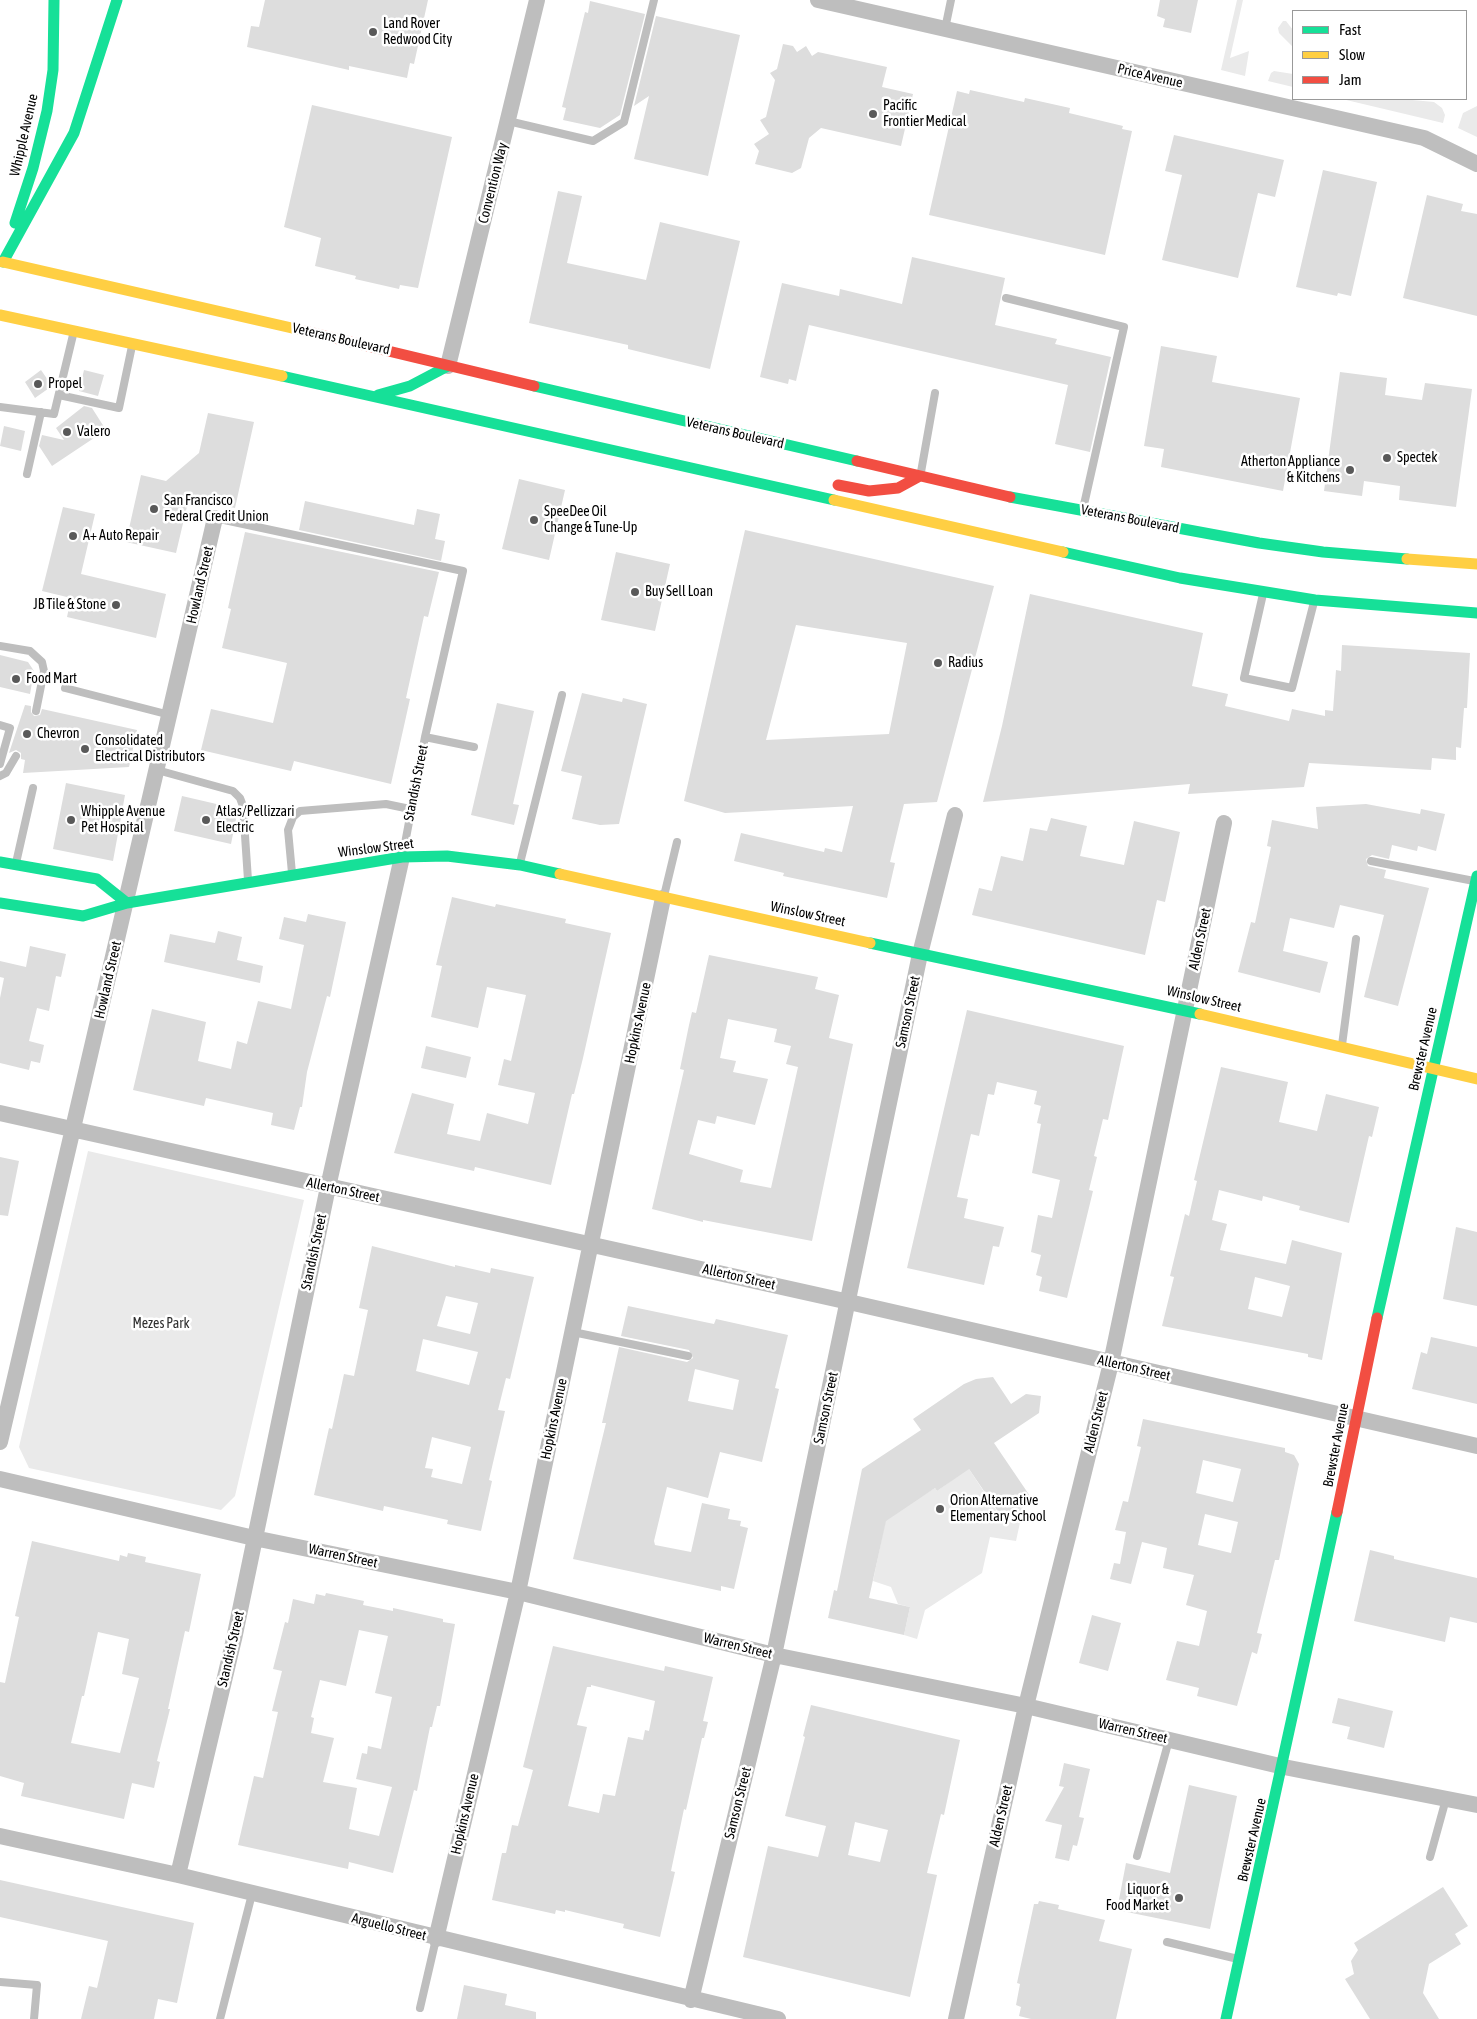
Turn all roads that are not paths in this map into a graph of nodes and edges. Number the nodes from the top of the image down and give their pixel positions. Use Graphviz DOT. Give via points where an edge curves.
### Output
graph roads {
  1 [pos="54,0"];
  2 [pos="117,0"];
  3 [pos="537,0"];
  4 [pos="654,0"];
  5 [pos="818,0"];
  6 [pos="951,0"];
  7 [pos="945,29"];
  8 [pos="508,121"];
  9 [pos="1477,164"];
  10 [pos="1,265"];
  11 [pos="1006,298"];
  12 [pos="0,315"];
  13 [pos="74,331"];
  14 [pos="132,344"];
  15 [pos="448,366"];
  16 [pos="935,393"];
  17 [pos="58,395"];
  18 [pos="376,396"];
  19 [pos="0,407"];
  20 [pos="41,412"];
  21 [pos="28,474"];
  22 [pos="920,476"];
  23 [pos="802,481"];
  24 [pos="751,482"];
  25 [pos="831,483"];
  26 [pos="1083,510"];
  27 [pos="215,518"];
  28 [pos="1477,564"];
  29 [pos="1264,592"];
  30 [pos="1315,600"];
  31 [pos="1477,613"];
  32 [pos="0,646"];
  33 [pos="66,688"];
  34 [pos="562,695"];
  35 [pos="36,711"];
  36 [pos="170,715"];
  37 [pos="0,725"];
  38 [pos="425,737"];
  39 [pos="474,747"];
  40 [pos="16,756"];
  41 [pos="0,764"];
  42 [pos="158,770"];
  43 [pos="0,776"];
  44 [pos="33,788"];
  45 [pos="410,809"];
  46 [pos="955,815"];
  47 [pos="1224,823"];
  48 [pos="677,842"];
  49 [pos="402,857"];
  50 [pos="1371,860"];
  51 [pos="0,862"];
  52 [pos="15,865"];
  53 [pos="520,865"];
  54 [pos="293,874"];
  55 [pos="1476,879"];
  56 [pos="248,882"];
  57 [pos="664,898"];
  58 [pos="0,903"];
  59 [pos="127,903"];
  60 [pos="1356,939"];
  61 [pos="920,954"];
  62 [pos="1185,1010"];
  63 [pos="1342,1047"];
  64 [pos="1433,1069"];
  65 [pos="1477,1079"];
  66 [pos="0,1112"];
  67 [pos="74,1129"];
  68 [pos="328,1188"];
  69 [pos="592,1244"];
  70 [pos="849,1302"];
  71 [pos="573,1332"];
  72 [pos="688,1356"];
  73 [pos="1111,1363"];
  74 [pos="1356,1417"];
  75 [pos="0,1442"];
  76 [pos="1477,1446"];
  77 [pos="0,1479"];
  78 [pos="254,1538"];
  79 [pos="518,1592"];
  80 [pos="774,1655"];
  81 [pos="1026,1706"];
  82 [pos="1169,1740"];
  83 [pos="1284,1767"];
  84 [pos="1446,1799"];
  85 [pos="1477,1805"];
  86 [pos="0,1836"];
  87 [pos="1138,1856"];
  88 [pos="1430,1856"];
  89 [pos="178,1875"];
  90 [pos="252,1894"];
  91 [pos="436,1939"];
  92 [pos="1167,1942"];
  93 [pos="1240,1960"];
  94 [pos="0,1982"];
  95 [pos="691,2000"];
  96 [pos="420,2008"];
  97 [pos="34,2019"];
  98 [pos="220,2019"];
  99 [pos="778,2019"];
  100 [pos="956,2019"];
  101 [pos="1226,2019"];
  1 -- 10 [label="main road, Whipple Avenue" via="53,62 47,111 33,168"];
  2 -- 10 [label="main road" via="74,134"];
  3 -- 8 [label="street, Convention Way"];
  4 -- 8 [label="lane" via="624,122 593,141"];
  5 -- 7 [label="street, Price Avenue"];
  6 -- 7 [label="lane"];
  7 -- 9 [label="street, Price Avenue" via="1424,138"];
  8 -- 15 [label="street, Convention Way"];
  10 -- 15 [label="main road, Veterans Boulevard"];
  11 -- 26 [label="lane" via="1124,327"];
  12 -- 13 [label="main road"];
  13 -- 14 [label="main road"];
  13 -- 17 [label="lane"];
  14 -- 17 [label="lane" via="119,408"];
  14 -- 18 [label="main road"];
  15 -- 18 [label="main road" via="410,386"];
  15 -- 22 [label="main road, Veterans Boulevard"];
  16 -- 22 [label="lane"];
  17 -- 20 [label="lane" via="54,414"];
  18 -- 24 [label="main road"];
  19 -- 20 [label="lane"];
  20 -- 21 [label="lane"];
  22 -- 25 [label="main road" via="898,488 869,491"];
  22 -- 26 [label="main road, Veterans Boulevard"];
  23 -- 24 [label="main road"];
  24 -- 29 [label="main road" via="1105,562"];
  26 -- 28 [label="main road, Veterans Boulevard" via="1315,550"];
  27 -- 36 [label="street, Howland Street"];
  27 -- 38 [label="lane, Standish Street" via="463,570"];
  29 -- 30 [label="main road"];
  29 -- 30 [label="lane" via="1244,678 1292,688"];
  30 -- 31 [label="main road"];
  32 -- 35 [label="lane" via="30,652 42,662 44,671"];
  33 -- 36 [label="lane"];
  34 -- 53 [label="lane"];
  36 -- 42 [label="street, Howland Street"];
  37 -- 41 [label="lane" via="10,728"];
  38 -- 39 [label="lane"];
  38 -- 45 [label="lane, Standish Street"];
  40 -- 43 [label="lane" via="6,773"];
  42 -- 56 [label="lane" via="234,791 240,798"];
  42 -- 59 [label="street, Howland Street"];
  44 -- 52 [label="lane"];
  45 -- 49 [label="lane, Standish Street"];
  45 -- 54 [label="lane" via="386,804 300,811 293,817 288,830"];
  46 -- 61 [label="street, Samson Street"];
  47 -- 62 [label="street, Alden Street"];
  48 -- 57 [label="lane"];
  49 -- 53 [label="main road, Winslow Street" via="447,856"];
  49 -- 54 [label="main road, Winslow Street"];
  49 -- 68 [label="street, Standish Street"];
  50 -- 55 [label="lane"];
  51 -- 52 [label="main road"];
  52 -- 59 [label="main road" via="97,879"];
  53 -- 57 [label="main road, Winslow Street"];
  54 -- 56 [label="main road, Winslow Street"];
  55 -- 64 [label="main road, Brewster Avenue"];
  56 -- 59 [label="main road, Winslow Street"];
  57 -- 61 [label="main road, Winslow Street"];
  57 -- 69 [label="street, Hopkins Avenue"];
  58 -- 59 [label="main road, Winslow Street" via="83,916"];
  59 -- 67 [label="street, Howland Street"];
  60 -- 63 [label="lane"];
  61 -- 62 [label="main road, Winslow Street"];
  61 -- 70 [label="street, Samson Street"];
  62 -- 63 [label="main road, Winslow Street"];
  62 -- 73 [label="street, Alden Street"];
  63 -- 64 [label="main road, Winslow Street"];
  64 -- 65 [label="main road, Winslow Street"];
  64 -- 74 [label="main road, Brewster Avenue"];
  66 -- 67 [label="street, Allerton Street"];
  67 -- 68 [label="street, Allerton Street"];
  67 -- 75 [label="street, Howland Street"];
  68 -- 69 [label="street, Allerton Street"];
  68 -- 78 [label="street, Standish Street"];
  69 -- 70 [label="street, Allerton Street"];
  69 -- 71 [label="street, Hopkins Avenue"];
  70 -- 73 [label="street, Allerton Street"];
  70 -- 80 [label="street, Samson Street"];
  71 -- 72 [label="lane"];
  71 -- 79 [label="street, Hopkins Avenue"];
  73 -- 74 [label="street, Allerton Street"];
  73 -- 81 [label="street, Alden Street"];
  74 -- 76 [label="street, Allerton Street"];
  74 -- 83 [label="main road, Brewster Avenue"];
  77 -- 78 [label="street, Warren Street"];
  78 -- 79 [label="street, Warren Street"];
  78 -- 89 [label="street, Standish Street" via="234,1639"];
  79 -- 80 [label="street, Warren Street"];
  79 -- 91 [label="street, Hopkins Avenue"];
  80 -- 81 [label="street, Warren Street"];
  80 -- 95 [label="street, Samson Street"];
  81 -- 82 [label="street, Warren Street"];
  81 -- 100 [label="street, Alden Street"];
  82 -- 83 [label="street, Warren Street"];
  82 -- 87 [label="lane"];
  83 -- 84 [label="street, Warren Street"];
  83 -- 93 [label="main road, Brewster Avenue"];
  84 -- 85 [label="street, Warren Street"];
  84 -- 88 [label="lane"];
  86 -- 89 [label="street, Arguello Street"];
  89 -- 90 [label="street, Arguello Street"];
  90 -- 91 [label="street, Arguello Street"];
  90 -- 98 [label="lane"];
  91 -- 95 [label="street, Arguello Street"];
  91 -- 96 [label="lane"];
  92 -- 93 [label="lane"];
  93 -- 101 [label="main road, Brewster Avenue"];
  94 -- 97 [label="lane" via="38,1985"];
  95 -- 99 [label="street, Arguello Street"];
}
